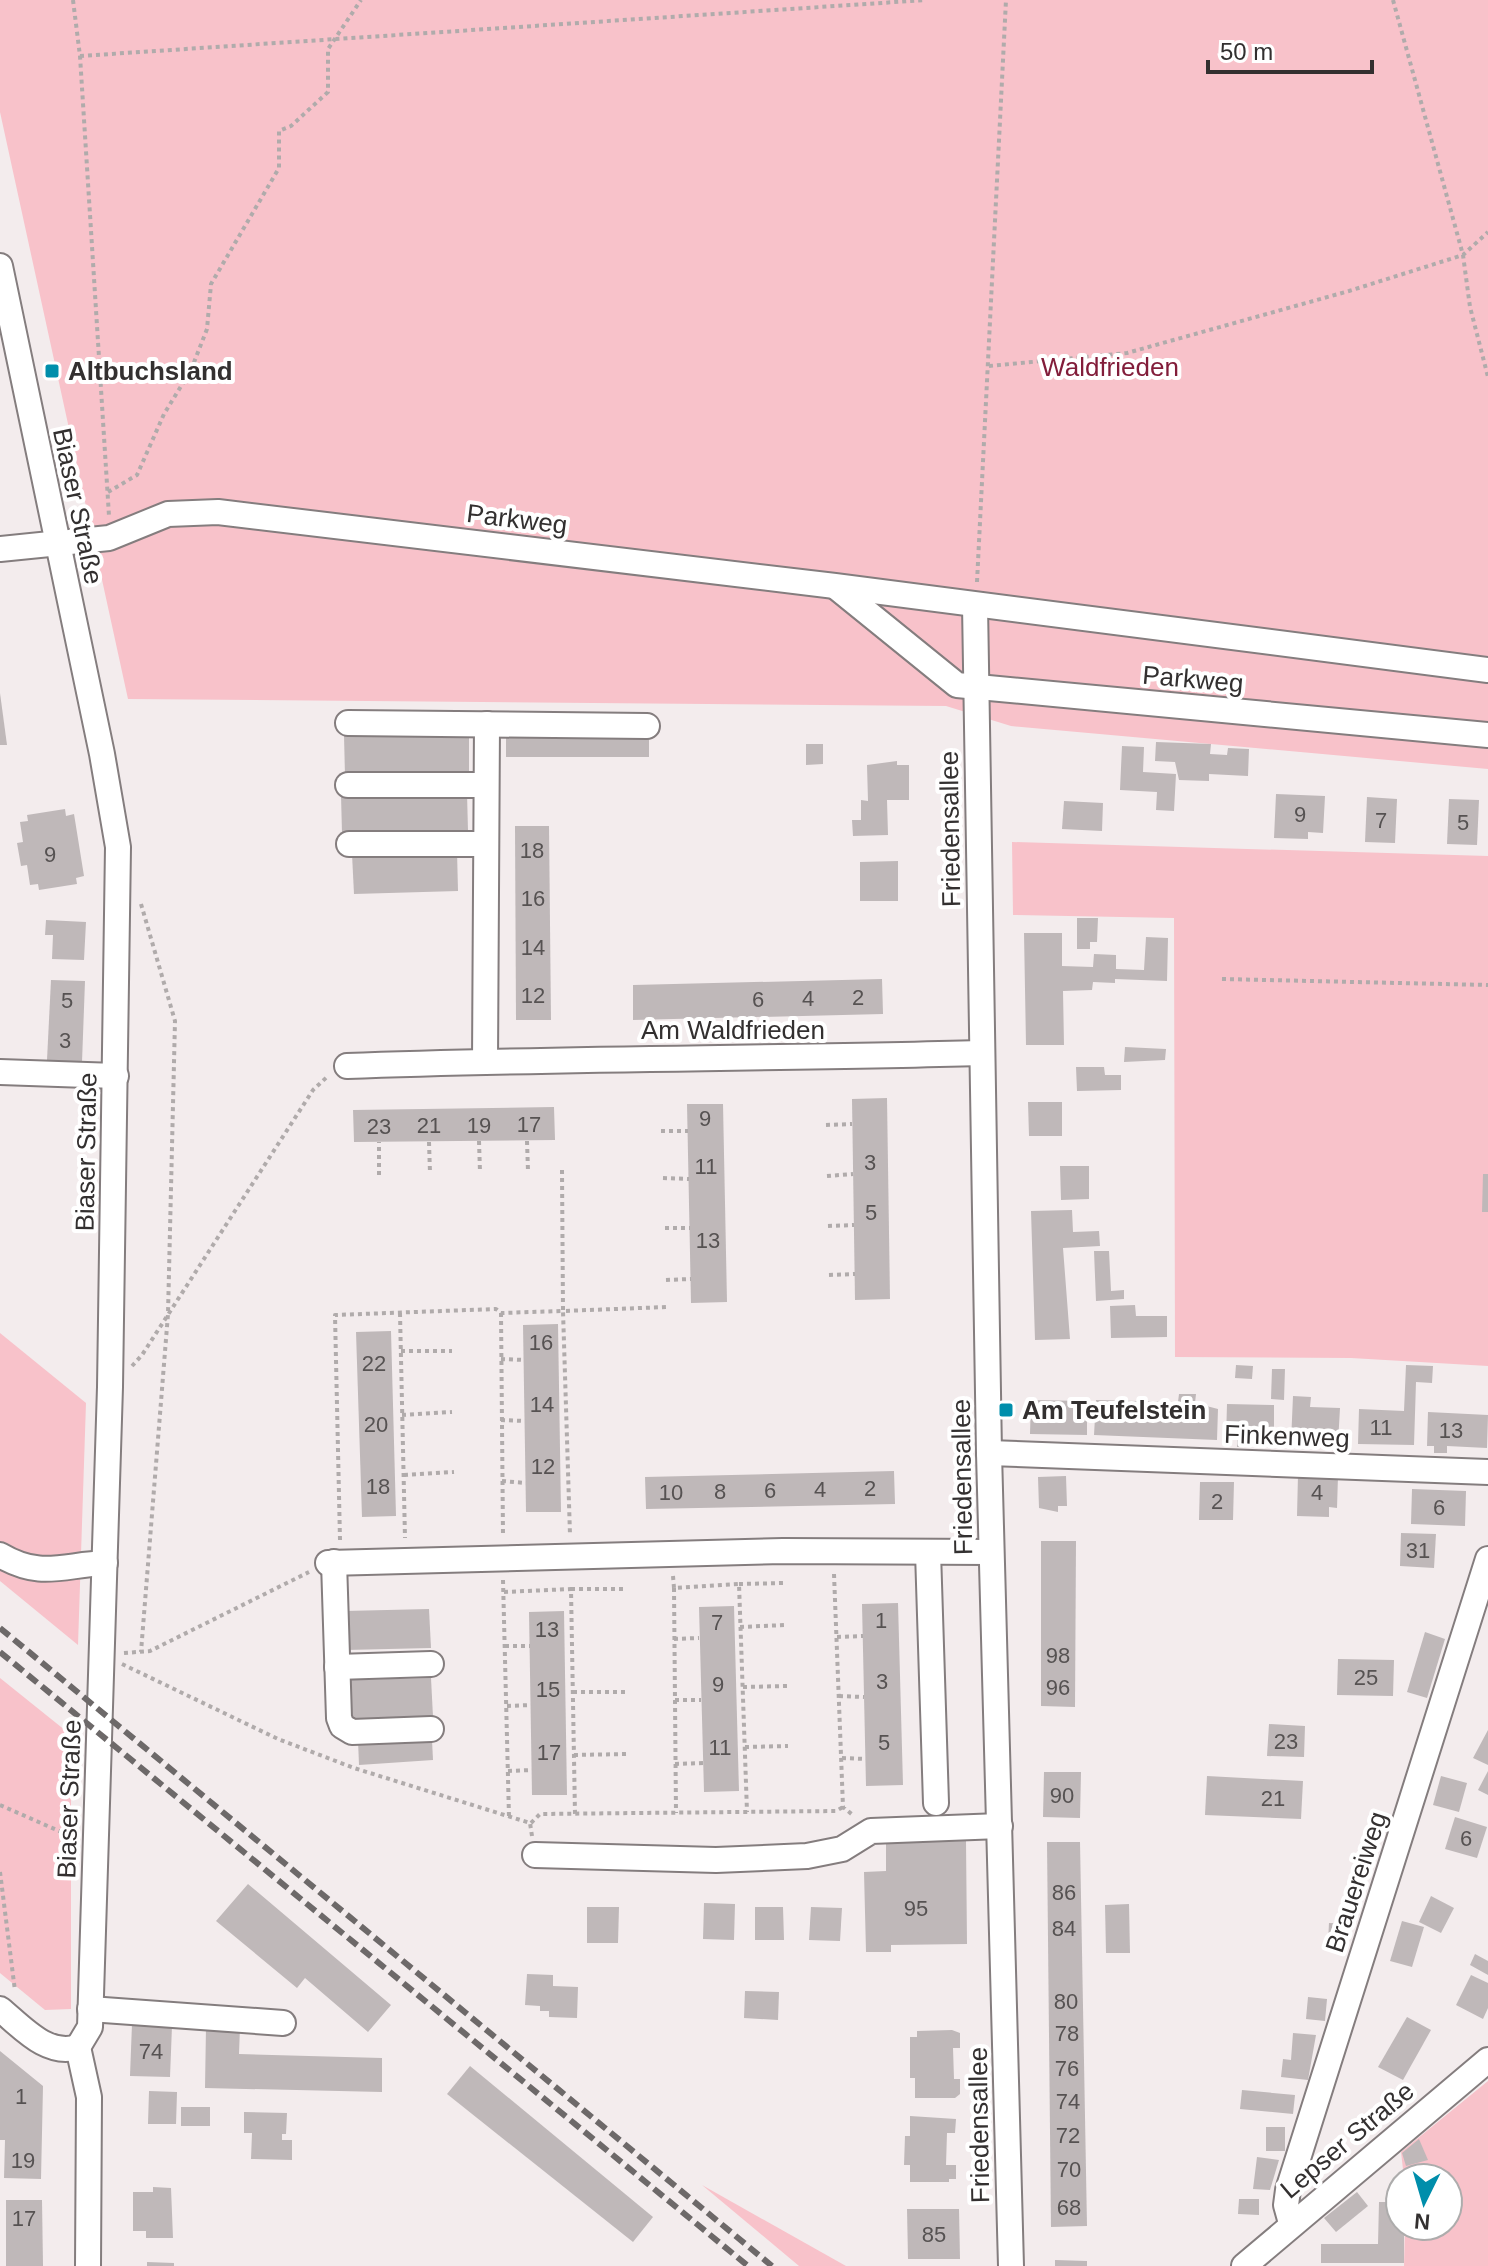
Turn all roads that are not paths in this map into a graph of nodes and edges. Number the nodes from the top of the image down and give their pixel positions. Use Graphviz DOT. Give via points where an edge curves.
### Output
graph roads {
  1 [pos="0,266"];
  2 [pos="57,545"];
  3 [pos="0,549"];
  4 [pos="835,586"];
  5 [pos="975,605"];
  6 [pos="1488,670"];
  7 [pos="976,687"];
  8 [pos="348,723"];
  9 [pos="487,724"];
  10 [pos="647,726"];
  11 [pos="1488,735"];
  12 [pos="348,785"];
  13 [pos="486,785"];
  14 [pos="349,844"];
  15 [pos="485,844"];
  16 [pos="982,1053"];
  17 [pos="485,1061"];
  18 [pos="338,1071"];
  19 [pos="0,1072"];
  20 [pos="116,1076"];
  21 [pos="989,1453"];
  22 [pos="1488,1472"];
  23 [pos="928,1552"];
  24 [pos="991,1552"];
  25 [pos="0,1555"];
  26 [pos="1488,1559"];
  27 [pos="105,1563"];
  28 [pos="431,1664"];
  29 [pos="337,1667"];
  30 [pos="431,1729"];
  31 [pos="936,1803"];
  32 [pos="1000,1826"];
  33 [pos="535,1855"];
  34 [pos="0,2009"];
  35 [pos="90,2009"];
  36 [pos="283,2023"];
  37 [pos="78,2047"];
  38 [pos="1488,2060"];
  39 [pos="1291,2223"];
  40 [pos="88,2266"];
  41 [pos="1011,2266"];
  42 [pos="1244,2266"];
  1 -- 2 [label="street, Biaser Straße"];
  2 -- 3 [label="street"];
  2 -- 4 [label="street, Parkweg" via="109,538 168,514 218,512"];
  2 -- 20 [label="street, Biaser Straße" via="108,783 119,866"];
  4 -- 5 [label="street, Parkweg"];
  4 -- 7 [label="street, Parkweg" via="957,685"];
  5 -- 6 [label="street, Parkweg"];
  5 -- 7 [label="street"];
  7 -- 11 [label="street, Parkweg"];
  7 -- 16 [label="street, Friedensallee"];
  8 -- 9 [label="street"];
  9 -- 10 [label="street"];
  9 -- 13 [label="street"];
  12 -- 13 [label="street"];
  13 -- 15 [label="street"];
  14 -- 15 [label="street"];
  15 -- 17 [label="street"];
  16 -- 17 [label="street, Am Waldfrieden"];
  16 -- 21 [label="street, Friedensallee"];
  17 -- 18 [label="street, Am Waldfrieden"];
  19 -- 20 [label="street"];
  20 -- 27 [label="street, Biaser Straße"];
  21 -- 22 [label="street, Finkenweg"];
  21 -- 24 [label="street, Friedensallee"];
  23 -- 24 [label="street"];
  23 -- 29 [label="street" via="334,1562"];
  23 -- 31 [label="street"];
  24 -- 32 [label="street, Friedensallee"];
  25 -- 27 [label="street" via="19,1566 49,1572"];
  26 -- 39 [label="street, Brauereiweg" via="1288,2190"];
  27 -- 35 [label="street, Biaser Straße"];
  28 -- 29 [label="street"];
  29 -- 30 [label="street" via="342,1726 352,1732"];
  32 -- 33 [label="street" via="871,1831 842,1849 807,1856 674,1860"];
  32 -- 41 [label="street, Friedensallee"];
  34 -- 37 [label="street" via="53,2048"];
  35 -- 36 [label="street"];
  35 -- 37 [label="street, Biaser Straße" via="88,2036"];
  37 -- 40 [label="street" via="89,2097"];
  38 -- 39 [label="street, Lepser Straße"];
  39 -- 42 [label="street, Lepser Straße"];
}
